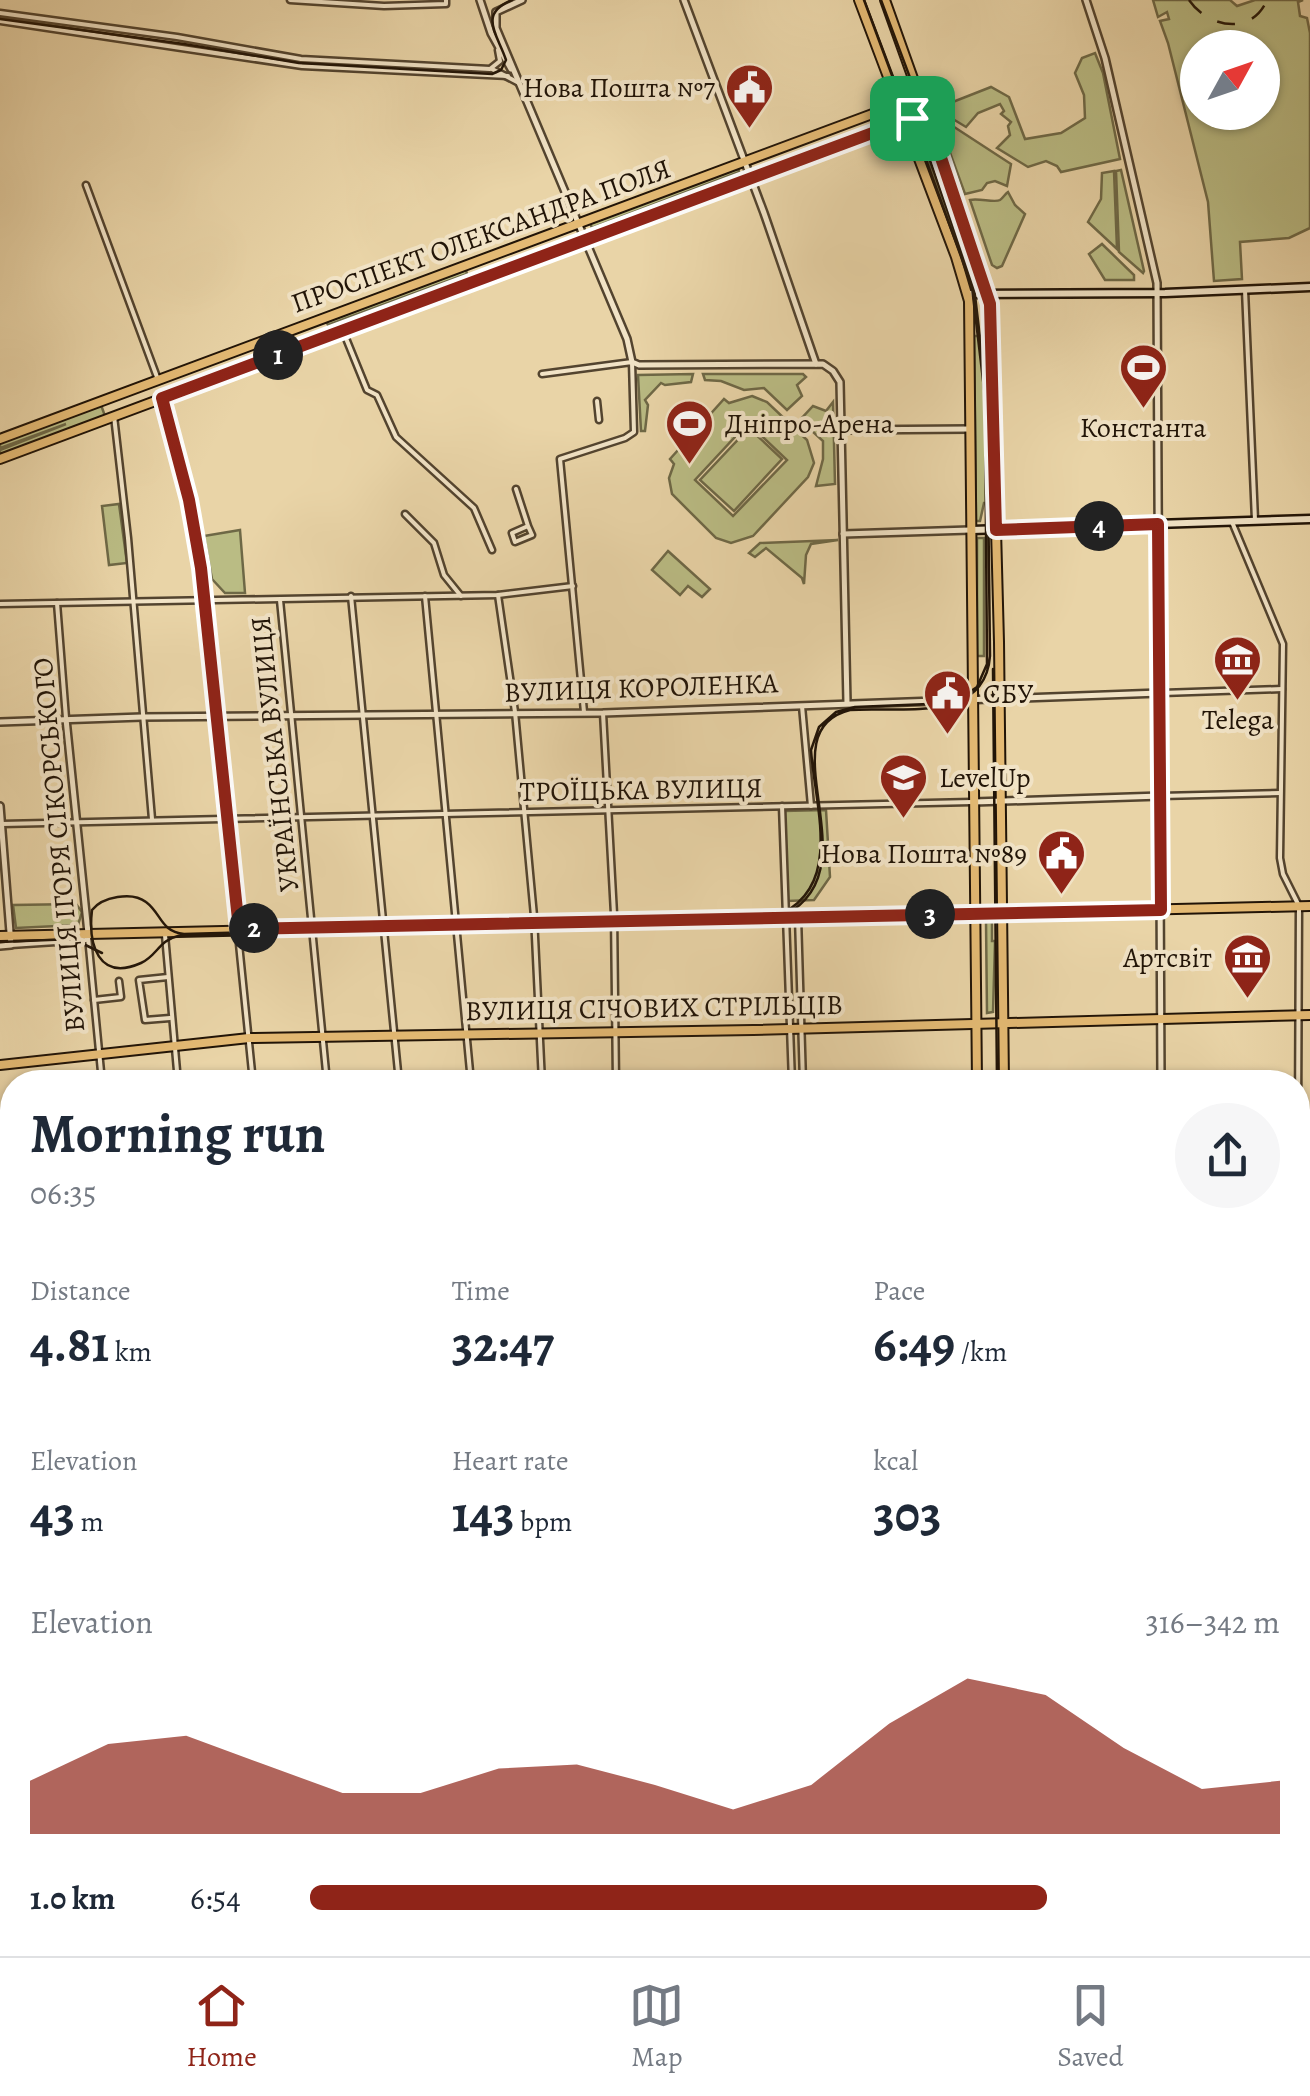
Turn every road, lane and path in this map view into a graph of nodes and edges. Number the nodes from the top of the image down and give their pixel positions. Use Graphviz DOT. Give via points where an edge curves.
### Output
graph roads {
  1 [pos="290,0"];
  2 [pos="446,0"];
  3 [pos="522,0"];
  4 [pos="684,0"];
  5 [pos="858,0"];
  6 [pos="885,0"];
  7 [pos="1086,0"];
  8 [pos="480,1"];
  9 [pos="497,12"];
  10 [pos="0,13"];
  11 [pos="0,22"];
  12 [pos="498,50"];
  13 [pos="492,69"];
  14 [pos="514,78"];
  15 [pos="921,99"];
  16 [pos="898,104"];
  17 [pos="925,110"];
  18 [pos="869,115"];
  19 [pos="905,120"];
  20 [pos="875,132"];
  21 [pos="745,162"];
  22 [pos="751,178"];
  23 [pos="86,185"];
  24 [pos="578,223"];
  25 [pos="586,240"];
  26 [pos="1310,287"];
  27 [pos="1245,290"];
  28 [pos="988,292"];
  29 [pos="1157,292"];
  30 [pos="968,294"];
  31 [pos="343,331"];
  32 [pos="632,362"];
  33 [pos="820,364"];
  34 [pos="542,374"];
  35 [pos="158,380"];
  36 [pos="112,398"];
  37 [pos="163,398"];
  38 [pos="597,401"];
  39 [pos="114,416"];
  40 [pos="598,420"];
  41 [pos="971,429"];
  42 [pos="842,430"];
  43 [pos="0,439"];
  44 [pos="0,459"];
  45 [pos="516,489"];
  46 [pos="405,514"];
  47 [pos="1310,518"];
  48 [pos="1255,521"];
  49 [pos="1232,522"];
  50 [pos="1158,524"];
  51 [pos="528,526"];
  52 [pos="972,530"];
  53 [pos="996,530"];
  54 [pos="843,534"];
  55 [pos="492,550"];
  56 [pos="573,586"];
  57 [pos="498,595"];
  58 [pos="351,596"];
  59 [pos="425,596"];
  60 [pos="460,596"];
  61 [pos="280,600"];
  62 [pos="205,601"];
  63 [pos="132,602"];
  64 [pos="56,603"];
  65 [pos="0,604"];
  66 [pos="1282,689"];
  67 [pos="1160,693"];
  68 [pos="1000,697"];
  69 [pos="972,698"];
  70 [pos="847,703"];
  71 [pos="802,704"];
  72 [pos="437,712"];
  73 [pos="514,712"];
  74 [pos="584,712"];
  75 [pos="602,712"];
  76 [pos="364,714"];
  77 [pos="291,715"];
  78 [pos="216,716"];
  79 [pos="142,717"];
  80 [pos="66,719"];
  81 [pos="0,722"];
  82 [pos="1280,794"];
  83 [pos="1161,796"];
  84 [pos="1000,801"];
  85 [pos="974,802"];
  86 [pos="0,806"];
  87 [pos="782,806"];
  88 [pos="811,806"];
  89 [pos="606,811"];
  90 [pos="523,812"];
  91 [pos="300,816"];
  92 [pos="373,816"];
  93 [pos="447,816"];
  94 [pos="227,818"];
  95 [pos="152,819"];
  96 [pos="76,822"];
  97 [pos="2,824"];
  98 [pos="1299,906"];
  99 [pos="1310,906"];
  100 [pos="1161,910"];
  101 [pos="1002,913"];
  102 [pos="975,914"];
  103 [pos="786,917"];
  104 [pos="798,917"];
  105 [pos="614,920"];
  106 [pos="534,922"];
  107 [pos="456,924"];
  108 [pos="385,926"];
  109 [pos="312,927"];
  110 [pos="239,929"];
  111 [pos="165,931"];
  112 [pos="0,936"];
  113 [pos="88,936"];
  114 [pos="11,940"];
  115 [pos="0,946"];
  116 [pos="168,977"];
  117 [pos="120,982"];
  118 [pos="94,1000"];
  119 [pos="1298,1015"];
  120 [pos="1310,1015"];
  121 [pos="172,1018"];
  122 [pos="1162,1018"];
  123 [pos="977,1022"];
  124 [pos="1004,1022"];
  125 [pos="790,1029"];
  126 [pos="801,1029"];
  127 [pos="539,1032"];
  128 [pos="615,1032"];
  129 [pos="466,1034"];
  130 [pos="396,1035"];
  131 [pos="323,1036"];
  132 [pos="249,1038"];
  133 [pos="174,1044"];
  134 [pos="99,1054"];
  135 [pos="0,1065"];
  136 [pos="101,1070"];
  137 [pos="177,1070"];
  138 [pos="252,1070"];
  139 [pos="325,1070"];
  140 [pos="399,1070"];
  141 [pos="470,1070"];
  142 [pos="541,1070"];
  143 [pos="616,1070"];
  144 [pos="792,1070"];
  145 [pos="803,1070"];
  146 [pos="977,1070"];
  147 [pos="1004,1070"];
  148 [pos="1162,1070"];
  149 [pos="1298,1070"];
  1 -- 2 [label="street" via="384,6"];
  3 -- 9 [label="street"];
  4 -- 21 [label="street"];
  5 -- 16 [label="main road"];
  6 -- 15 [label="main road"];
  7 -- 29 [label="street" via="1106,58"];
  8 -- 9 [label="street"];
  8 -- 12 [label="street"];
  9 -- 14 [label="street"];
  10 -- 13 [label="street" via="301,59"];
  11 -- 14 [label="street" via="302,66"];
  12 -- 13 [label="street" via="500,61"];
  12 -- 14 [label="street"];
  13 -- 14 [label="street"];
  14 -- 24 [label="street"];
  15 -- 16 [label="main road, ПРОСПЕКТ ОЛЕКСАНДРА ПОЛЯ"];
  15 -- 17 [label="main road"];
  16 -- 18 [label="main road, ПРОСПЕКТ ОЛЕКСАНДРА ПОЛЯ"];
  16 -- 19 [label="main road"];
  17 -- 19 [label="main road, ПРОСПЕКТ ОЛЕКСАНДРА ПОЛЯ"];
  17 -- 28 [label="main road"];
  18 -- 20 [label="main road"];
  18 -- 21 [label="main road, ПРОСПЕКТ ОЛЕКСАНДРА ПОЛЯ"];
  19 -- 20 [label="main road, ПРОСПЕКТ ОЛЕКСАНДРА ПОЛЯ"];
  19 -- 30 [label="main road"];
  20 -- 22 [label="main road, ПРОСПЕКТ ОЛЕКСАНДРА ПОЛЯ"];
  21 -- 22 [label="street"];
  21 -- 24 [label="main road, ПРОСПЕКТ ОЛЕКСАНДРА ПОЛЯ"];
  22 -- 25 [label="main road, ПРОСПЕКТ ОЛЕКСАНДРА ПОЛЯ"];
  22 -- 33 [label="street"];
  23 -- 35 [label="street"];
  24 -- 25 [label="street"];
  24 -- 35 [label="main road, ПРОСПЕКТ ОЛЕКСАНДРА ПОЛЯ"];
  25 -- 31 [label="main road, ПРОСПЕКТ ОЛЕКСАНДРА ПОЛЯ"];
  25 -- 32 [label="street"];
  26 -- 27 [label="main road"];
  27 -- 29 [label="main road"];
  27 -- 48 [label="street"];
  28 -- 29 [label="main road"];
  28 -- 30 [label="main road"];
  28 -- 53 [label="main road"];
  29 -- 50 [label="street"];
  30 -- 41 [label="main road"];
  31 -- 37 [label="main road, ПРОСПЕКТ ОЛЕКСАНДРА ПОЛЯ"];
  31 -- 55 [label="street" via="396,437 474,508"];
  32 -- 33 [label="street"];
  32 -- 34 [label="street"];
  32 -- 56 [label="street" via="634,432 560,459"];
  33 -- 42 [label="street" via="840,382"];
  35 -- 36 [label="main road, ПРОСПЕКТ ОЛЕКСАНДРА ПОЛЯ"];
  35 -- 37 [label="main road"];
  36 -- 39 [label="main road"];
  36 -- 43 [label="main road, ПРОСПЕКТ ОЛЕКСАНДРА ПОЛЯ"];
  37 -- 39 [label="main road, ПРОСПЕКТ ОЛЕКСАНДРА ПОЛЯ"];
  37 -- 62 [label="street"];
  38 -- 40 [label="street"];
  39 -- 44 [label="main road, ПРОСПЕКТ ОЛЕКСАНДРА ПОЛЯ"];
  39 -- 63 [label="street"];
  41 -- 42 [label="street"];
  41 -- 52 [label="main road"];
  42 -- 54 [label="street"];
  45 -- 51 [label="street"];
  46 -- 60 [label="street" via="434,543 444,575"];
  47 -- 48 [label="main road"];
  48 -- 49 [label="main road"];
  49 -- 50 [label="main road"];
  49 -- 66 [label="street" via="1282,639"];
  50 -- 53 [label="main road"];
  50 -- 67 [label="street"];
  52 -- 53 [label="main road"];
  52 -- 54 [label="street"];
  52 -- 69 [label="main road"];
  53 -- 68 [label="main road"];
  54 -- 70 [label="street"];
  56 -- 57 [label="street"];
  56 -- 74 [label="street"];
  57 -- 60 [label="street"];
  57 -- 73 [label="street"];
  58 -- 59 [label="street"];
  58 -- 61 [label="street"];
  58 -- 76 [label="street"];
  59 -- 60 [label="street"];
  59 -- 72 [label="street"];
  61 -- 62 [label="street"];
  61 -- 77 [label="street, УКРАЇНСЬКА ВУЛИЦЯ"];
  62 -- 63 [label="street"];
  62 -- 78 [label="street"];
  63 -- 64 [label="street"];
  63 -- 79 [label="street"];
  64 -- 65 [label="street"];
  64 -- 80 [label="street, ВУЛИЦЯ ІГОРЯ СІКОРСЬКОГО"];
  66 -- 67 [label="street, ВУЛИЦЯ КОРОЛЕНКА"];
  66 -- 82 [label="street"];
  67 -- 68 [label="street, ВУЛИЦЯ КОРОЛЕНКА"];
  67 -- 83 [label="street"];
  68 -- 69 [label="street, ВУЛИЦЯ КОРОЛЕНКА"];
  68 -- 84 [label="main road"];
  69 -- 70 [label="street, ВУЛИЦЯ КОРОЛЕНКА"];
  69 -- 85 [label="main road"];
  70 -- 71 [label="street, ВУЛИЦЯ КОРОЛЕНКА"];
  71 -- 75 [label="street, ВУЛИЦЯ КОРОЛЕНКА"];
  71 -- 88 [label="street"];
  72 -- 73 [label="street, ВУЛИЦЯ КОРОЛЕНКА"];
  72 -- 76 [label="street, ВУЛИЦЯ КОРОЛЕНКА"];
  72 -- 93 [label="street"];
  73 -- 74 [label="street, ВУЛИЦЯ КОРОЛЕНКА"];
  73 -- 90 [label="street"];
  74 -- 75 [label="street, ВУЛИЦЯ КОРОЛЕНКА"];
  75 -- 89 [label="street"];
  76 -- 77 [label="street, ВУЛИЦЯ КОРОЛЕНКА"];
  76 -- 92 [label="street"];
  77 -- 78 [label="street, ВУЛИЦЯ КОРОЛЕНКА"];
  77 -- 91 [label="street, УКРАЇНСЬКА ВУЛИЦЯ"];
  78 -- 79 [label="street, ВУЛИЦЯ КОРОЛЕНКА"];
  78 -- 94 [label="street"];
  79 -- 80 [label="street, ВУЛИЦЯ КОРОЛЕНКА"];
  79 -- 95 [label="street"];
  80 -- 81 [label="street, ВУЛИЦЯ КОРОЛЕНКА"];
  80 -- 96 [label="street, ВУЛИЦЯ ІГОРЯ СІКОРСЬКОГО"];
  82 -- 83 [label="street, ТРОЇЦЬКА ВУЛИЦЯ"];
  82 -- 98 [label="street" via="1281,866"];
  83 -- 84 [label="street, ТРОЇЦЬКА ВУЛИЦЯ"];
  83 -- 100 [label="street"];
  84 -- 85 [label="street, ТРОЇЦЬКА ВУЛИЦЯ"];
  84 -- 101 [label="main road"];
  85 -- 88 [label="street, ТРОЇЦЬКА ВУЛИЦЯ"];
  85 -- 102 [label="main road"];
  86 -- 97 [label="street"];
  87 -- 88 [label="street, ТРОЇЦЬКА ВУЛИЦЯ"];
  87 -- 89 [label="street, ТРОЇЦЬКА ВУЛИЦЯ"];
  87 -- 103 [label="street"];
  89 -- 90 [label="street, ТРОЇЦЬКА ВУЛИЦЯ"];
  89 -- 105 [label="street"];
  90 -- 93 [label="street, ТРОЇЦЬКА ВУЛИЦЯ"];
  90 -- 106 [label="street"];
  91 -- 92 [label="street, ТРОЇЦЬКА ВУЛИЦЯ"];
  91 -- 94 [label="street, ТРОЇЦЬКА ВУЛИЦЯ"];
  91 -- 109 [label="street, УКРАЇНСЬКА ВУЛИЦЯ"];
  92 -- 93 [label="street, ТРОЇЦЬКА ВУЛИЦЯ"];
  92 -- 108 [label="street"];
  93 -- 107 [label="street"];
  94 -- 95 [label="street, ТРОЇЦЬКА ВУЛИЦЯ"];
  94 -- 110 [label="street"];
  95 -- 96 [label="street, ТРОЇЦЬКА ВУЛИЦЯ"];
  96 -- 97 [label="street, ТРОЇЦЬКА ВУЛИЦЯ"];
  96 -- 113 [label="street, ВУЛИЦЯ ІГОРЯ СІКОРСЬКОГО"];
  97 -- 114 [label="street"];
  98 -- 99 [label="main road"];
  98 -- 100 [label="main road"];
  98 -- 119 [label="street"];
  100 -- 101 [label="main road"];
  100 -- 122 [label="street"];
  101 -- 102 [label="main road"];
  101 -- 124 [label="main road"];
  102 -- 104 [label="main road"];
  102 -- 123 [label="main road"];
  103 -- 104 [label="main road"];
  103 -- 105 [label="main road"];
  103 -- 125 [label="street"];
  104 -- 126 [label="street"];
  105 -- 106 [label="main road"];
  105 -- 128 [label="street"];
  106 -- 107 [label="main road"];
  106 -- 127 [label="street"];
  107 -- 108 [label="main road"];
  107 -- 129 [label="street"];
  108 -- 109 [label="main road"];
  108 -- 130 [label="street"];
  109 -- 110 [label="main road"];
  109 -- 131 [label="street, УКРАЇНСЬКА ВУЛИЦЯ"];
  110 -- 111 [label="main road"];
  110 -- 132 [label="street"];
  111 -- 113 [label="main road"];
  111 -- 116 [label="street"];
  112 -- 114 [label="main road"];
  113 -- 114 [label="main road"];
  113 -- 118 [label="street, ВУЛИЦЯ ІГОРЯ СІКОРСЬКОГО"];
  114 -- 115 [label="street"];
  116 -- 121 [label="street"];
  116 -- 121 [label="street" via="139,980 144,1020"];
  117 -- 118 [label="street" via="121,997"];
  118 -- 134 [label="street, ВУЛИЦЯ ІГОРЯ СІКОРСЬКОГО"];
  119 -- 120 [label="main road, ВУЛИЦЯ СІЧОВИХ СТРІЛЬЦІВ"];
  119 -- 122 [label="main road, ВУЛИЦЯ СІЧОВИХ СТРІЛЬЦІВ"];
  119 -- 149 [label="street"];
  121 -- 133 [label="street"];
  122 -- 124 [label="main road, ВУЛИЦЯ СІЧОВИХ СТРІЛЬЦІВ"];
  122 -- 148 [label="street"];
  123 -- 124 [label="main road, ВУЛИЦЯ СІЧОВИХ СТРІЛЬЦІВ"];
  123 -- 126 [label="main road, ВУЛИЦЯ СІЧОВИХ СТРІЛЬЦІВ"];
  123 -- 146 [label="main road"];
  124 -- 147 [label="main road"];
  125 -- 126 [label="main road, ВУЛИЦЯ СІЧОВИХ СТРІЛЬЦІВ"];
  125 -- 128 [label="main road, ВУЛИЦЯ СІЧОВИХ СТРІЛЬЦІВ"];
  125 -- 144 [label="street"];
  126 -- 145 [label="street"];
  127 -- 128 [label="main road, ВУЛИЦЯ СІЧОВИХ СТРІЛЬЦІВ"];
  127 -- 129 [label="main road, ВУЛИЦЯ СІЧОВИХ СТРІЛЬЦІВ"];
  127 -- 142 [label="street"];
  128 -- 143 [label="street"];
  129 -- 130 [label="main road, ВУЛИЦЯ СІЧОВИХ СТРІЛЬЦІВ"];
  129 -- 141 [label="street"];
  130 -- 131 [label="main road, ВУЛИЦЯ СІЧОВИХ СТРІЛЬЦІВ"];
  130 -- 140 [label="street"];
  131 -- 132 [label="main road, ВУЛИЦЯ СІЧОВИХ СТРІЛЬЦІВ"];
  131 -- 139 [label="street, УКРАЇНСЬКА ВУЛИЦЯ"];
  132 -- 133 [label="main road, ВУЛИЦЯ СІЧОВИХ СТРІЛЬЦІВ"];
  132 -- 138 [label="street"];
  133 -- 134 [label="main road, ВУЛИЦЯ СІЧОВИХ СТРІЛЬЦІВ"];
  133 -- 137 [label="street"];
  134 -- 135 [label="main road, ВУЛИЦЯ СІЧОВИХ СТРІЛЬЦІВ"];
  134 -- 136 [label="street, ВУЛИЦЯ ІГОРЯ СІКОРСЬКОГО"];
}
